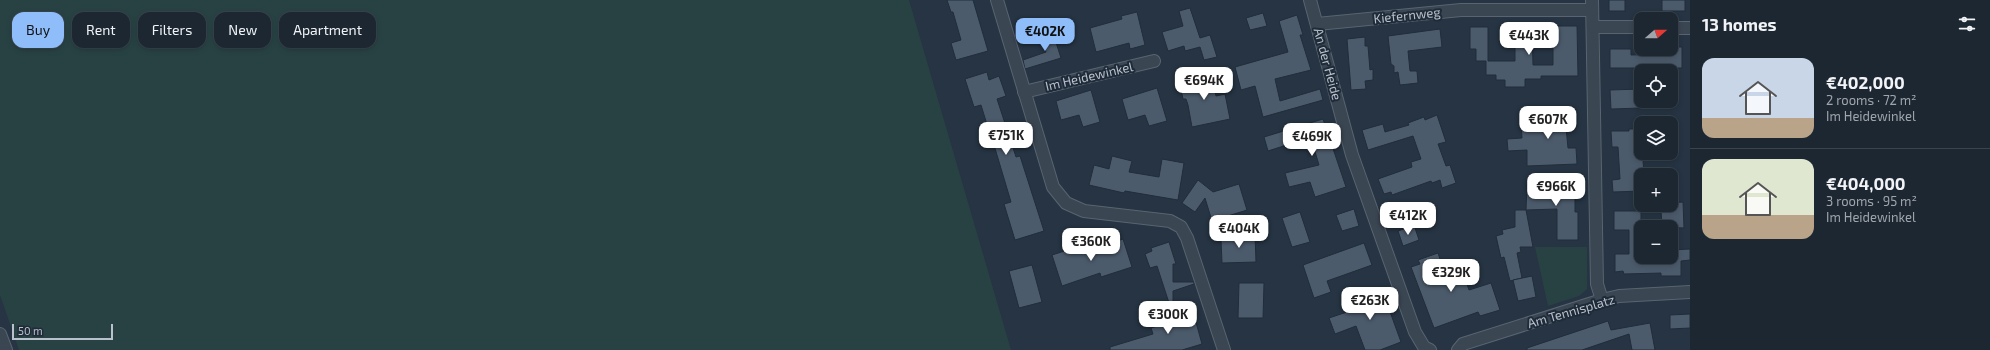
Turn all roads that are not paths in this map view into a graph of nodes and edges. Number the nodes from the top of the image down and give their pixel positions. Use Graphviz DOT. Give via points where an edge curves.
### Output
graph roads {
  1 [pos="997,0"];
  2 [pos="1310,0"];
  3 [pos="1592,5"];
  4 [pos="1317,24"];
  5 [pos="1593,27"];
  6 [pos="1634,28"];
  7 [pos="1678,28"];
  8 [pos="1690,28"];
  9 [pos="1154,61"];
  10 [pos="1024,92"];
  11 [pos="1690,292"];
  12 [pos="1602,300"];
  13 [pos="0,334"];
  14 [pos="6,350"];
  15 [pos="1224,350"];
  16 [pos="1430,350"];
  17 [pos="1458,350"];
  1 -- 10 [label="street"];
  2 -- 4 [label="street, An der Heide"];
  3 -- 4 [label="street, Kiefernweg" via="1461,10"];
  3 -- 5 [label="street"];
  4 -- 16 [label="street, An der Heide" via="1352,155 1415,332 1424,347"];
  5 -- 6 [label="street"];
  5 -- 12 [label="street" via="1597,284"];
  7 -- 8 [label="street"];
  9 -- 10 [label="street, Im Heidewinkel"];
  10 -- 15 [label="street" via="1053,187 1066,203 1084,211 1170,221 1181,227 1187,238"];
  11 -- 12 [label="street, Am Tennisplatz" via="1619,296"];
  12 -- 17 [label="street, Am Tennisplatz" via="1462,344"];
  13 -- 14 [label="street"];
}
